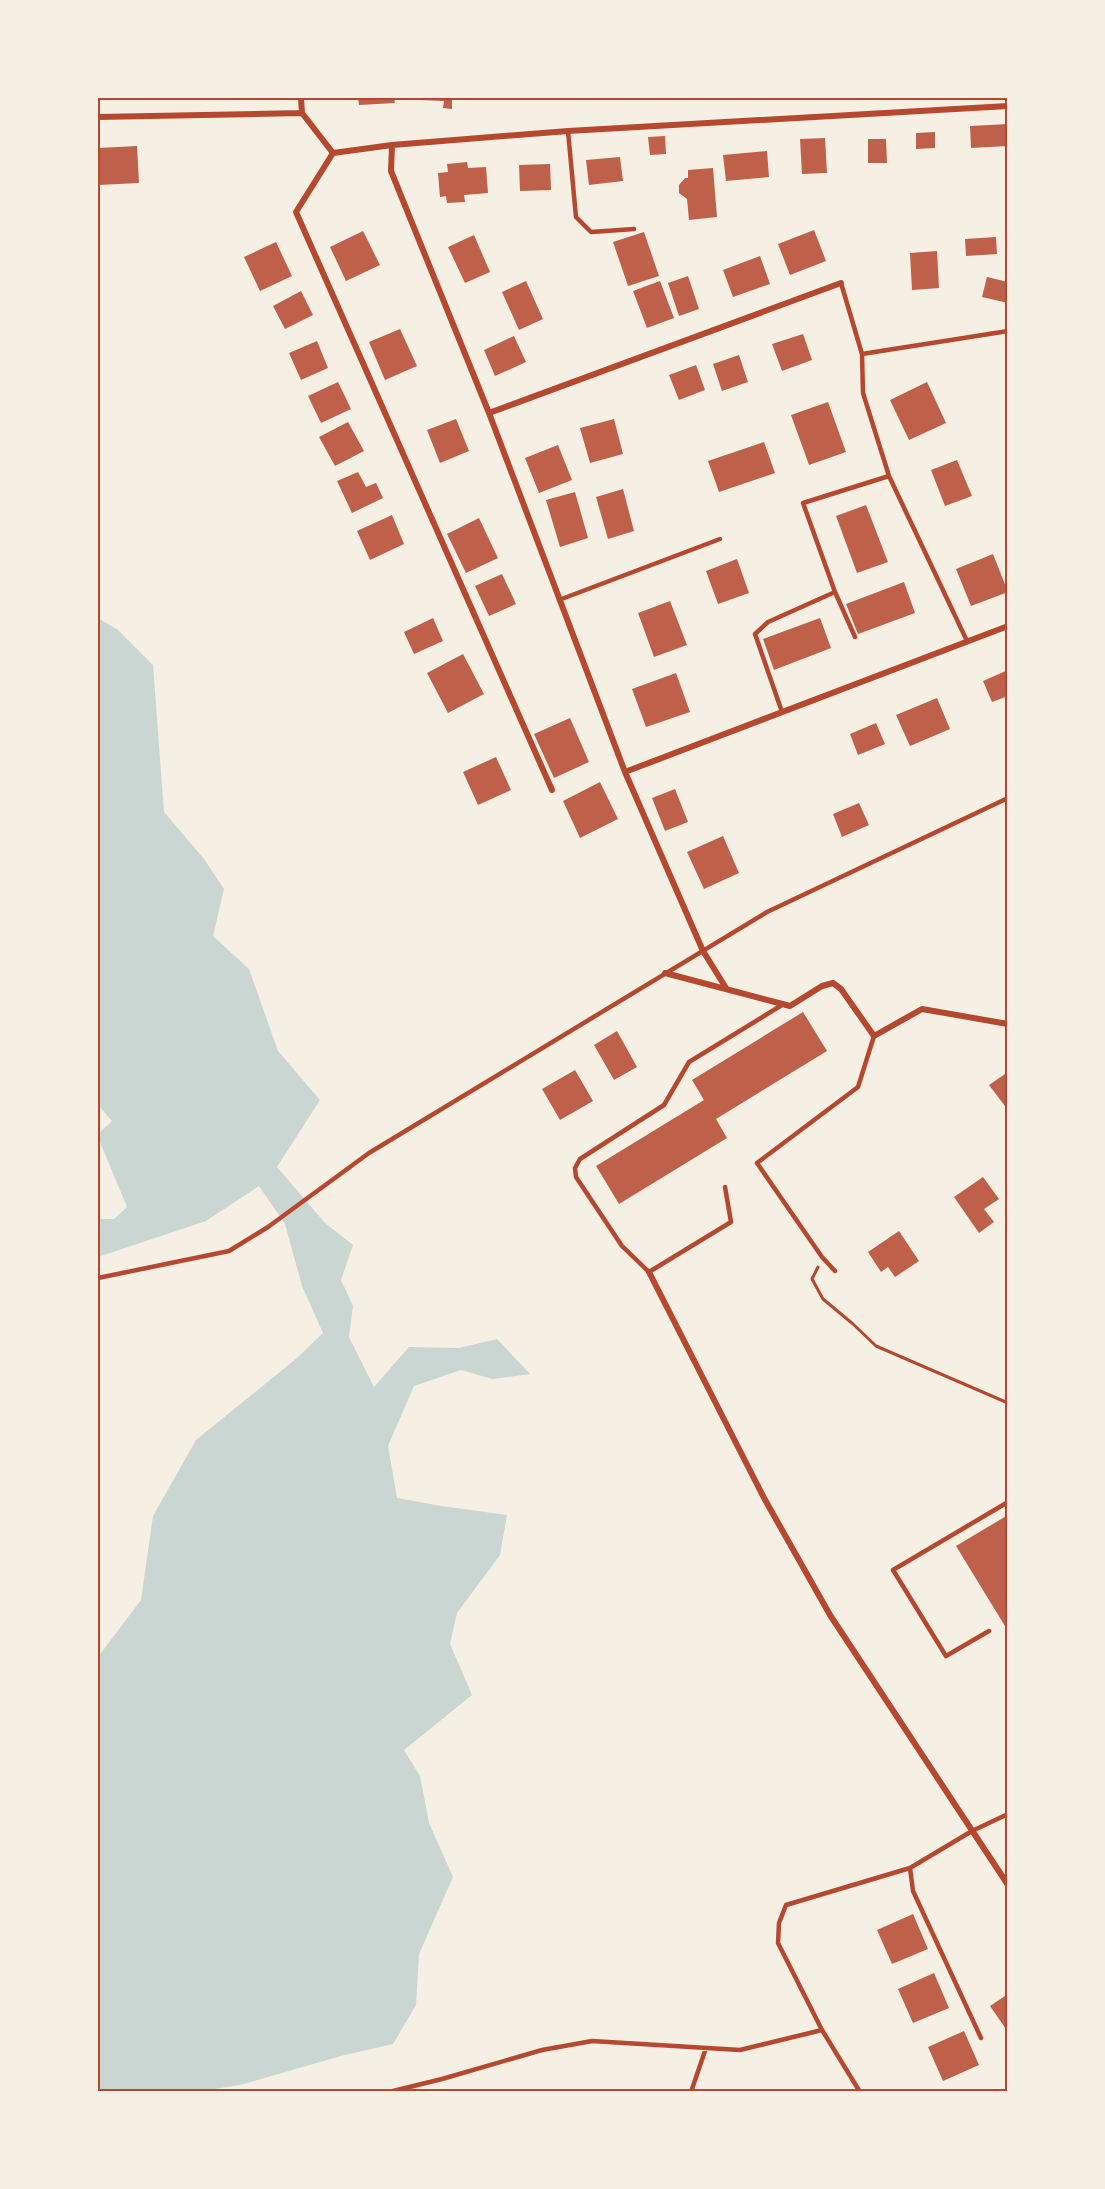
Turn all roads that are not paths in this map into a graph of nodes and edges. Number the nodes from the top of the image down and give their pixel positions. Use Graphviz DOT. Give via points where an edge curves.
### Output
graph roads {
  1 [pos="301,98"];
  2 [pos="1008,106"];
  3 [pos="302,113"];
  4 [pos="98,117"];
  5 [pos="568,132"];
  6 [pos="392,145"];
  7 [pos="333,153"];
  8 [pos="634,229"];
  9 [pos="841,283"];
  10 [pos="1008,331"];
  11 [pos="862,354"];
  12 [pos="489,412"];
  13 [pos="889,476"];
  14 [pos="720,539"];
  15 [pos="836,592"];
  16 [pos="559,600"];
  17 [pos="1008,626"];
  18 [pos="855,637"];
  19 [pos="966,641"];
  20 [pos="782,712"];
  21 [pos="625,772"];
  22 [pos="552,790"];
  23 [pos="1008,798"];
  24 [pos="703,951"];
  25 [pos="665,973"];
  26 [pos="726,988"];
  27 [pos="782,1005"];
  28 [pos="1008,1024"];
  29 [pos="874,1036"];
  30 [pos="725,1187"];
  31 [pos="835,1271"];
  32 [pos="649,1272"];
  33 [pos="98,1278"];
  34 [pos="1008,1502"];
  35 [pos="989,1630"];
  36 [pos="1008,1814"];
  37 [pos="972,1831"];
  38 [pos="910,1868"];
  39 [pos="1008,1885"];
  40 [pos="822,2030"];
  41 [pos="981,2038"];
  42 [pos="706,2048"];
  43 [pos="389,2091"];
  44 [pos="691,2091"];
  45 [pos="860,2091"];
  1 -- 3 [label="street"];
  2 -- 5 [label="street"];
  3 -- 4 [label="street"];
  3 -- 7 [label="street"];
  5 -- 6 [label="street"];
  5 -- 8 [label="lane" via="576,217 591,232"];
  6 -- 7 [label="street"];
  6 -- 12 [label="street" via="391,171"];
  7 -- 22 [label="street" via="296,212"];
  9 -- 11 [label="lane"];
  9 -- 12 [label="street"];
  10 -- 11 [label="lane"];
  11 -- 13 [label="lane" via="863,393"];
  12 -- 16 [label="street"];
  13 -- 15 [label="lane" via="803,503"];
  13 -- 19 [label="lane"];
  14 -- 16 [label="lane"];
  15 -- 18 [label="lane"];
  15 -- 20 [label="lane" via="768,622 754,634"];
  16 -- 21 [label="street"];
  17 -- 19 [label="street"];
  19 -- 20 [label="street"];
  20 -- 21 [label="street"];
  21 -- 24 [label="street"];
  23 -- 24 [label="lane" via="766,912"];
  24 -- 25 [label="lane"];
  24 -- 26 [label="street"];
  25 -- 26 [label="street"];
  25 -- 33 [label="lane" via="369,1153 268,1227 228,1251"];
  26 -- 27 [label="street"];
  27 -- 29 [label="street" via="790,1006 832,983 841,989"];
  27 -- 32 [label="lane" via="689,1062 664,1105 580,1159 575,1168 576,1177 622,1246"];
  28 -- 29 [label="street" via="922,1009"];
  29 -- 31 [label="lane" via="858,1087 757,1163"];
  30 -- 32 [label="lane" via="731,1222"];
  32 -- 37 [label="street" via="764,1498 830,1615"];
  34 -- 35 [label="lane" via="893,1570 946,1656"];
  36 -- 37 [label="lane"];
  37 -- 38 [label="lane"];
  37 -- 39 [label="street"];
  38 -- 40 [label="lane" via="786,1905 779,1923 778,1943"];
  38 -- 41 [label="lane" via="913,1891"];
  40 -- 42 [label="lane" via="740,2050"];
  40 -- 45 [label="lane"];
  42 -- 43 [label="lane" via="592,2041 542,2050"];
  42 -- 44 [label="lane"];
}
